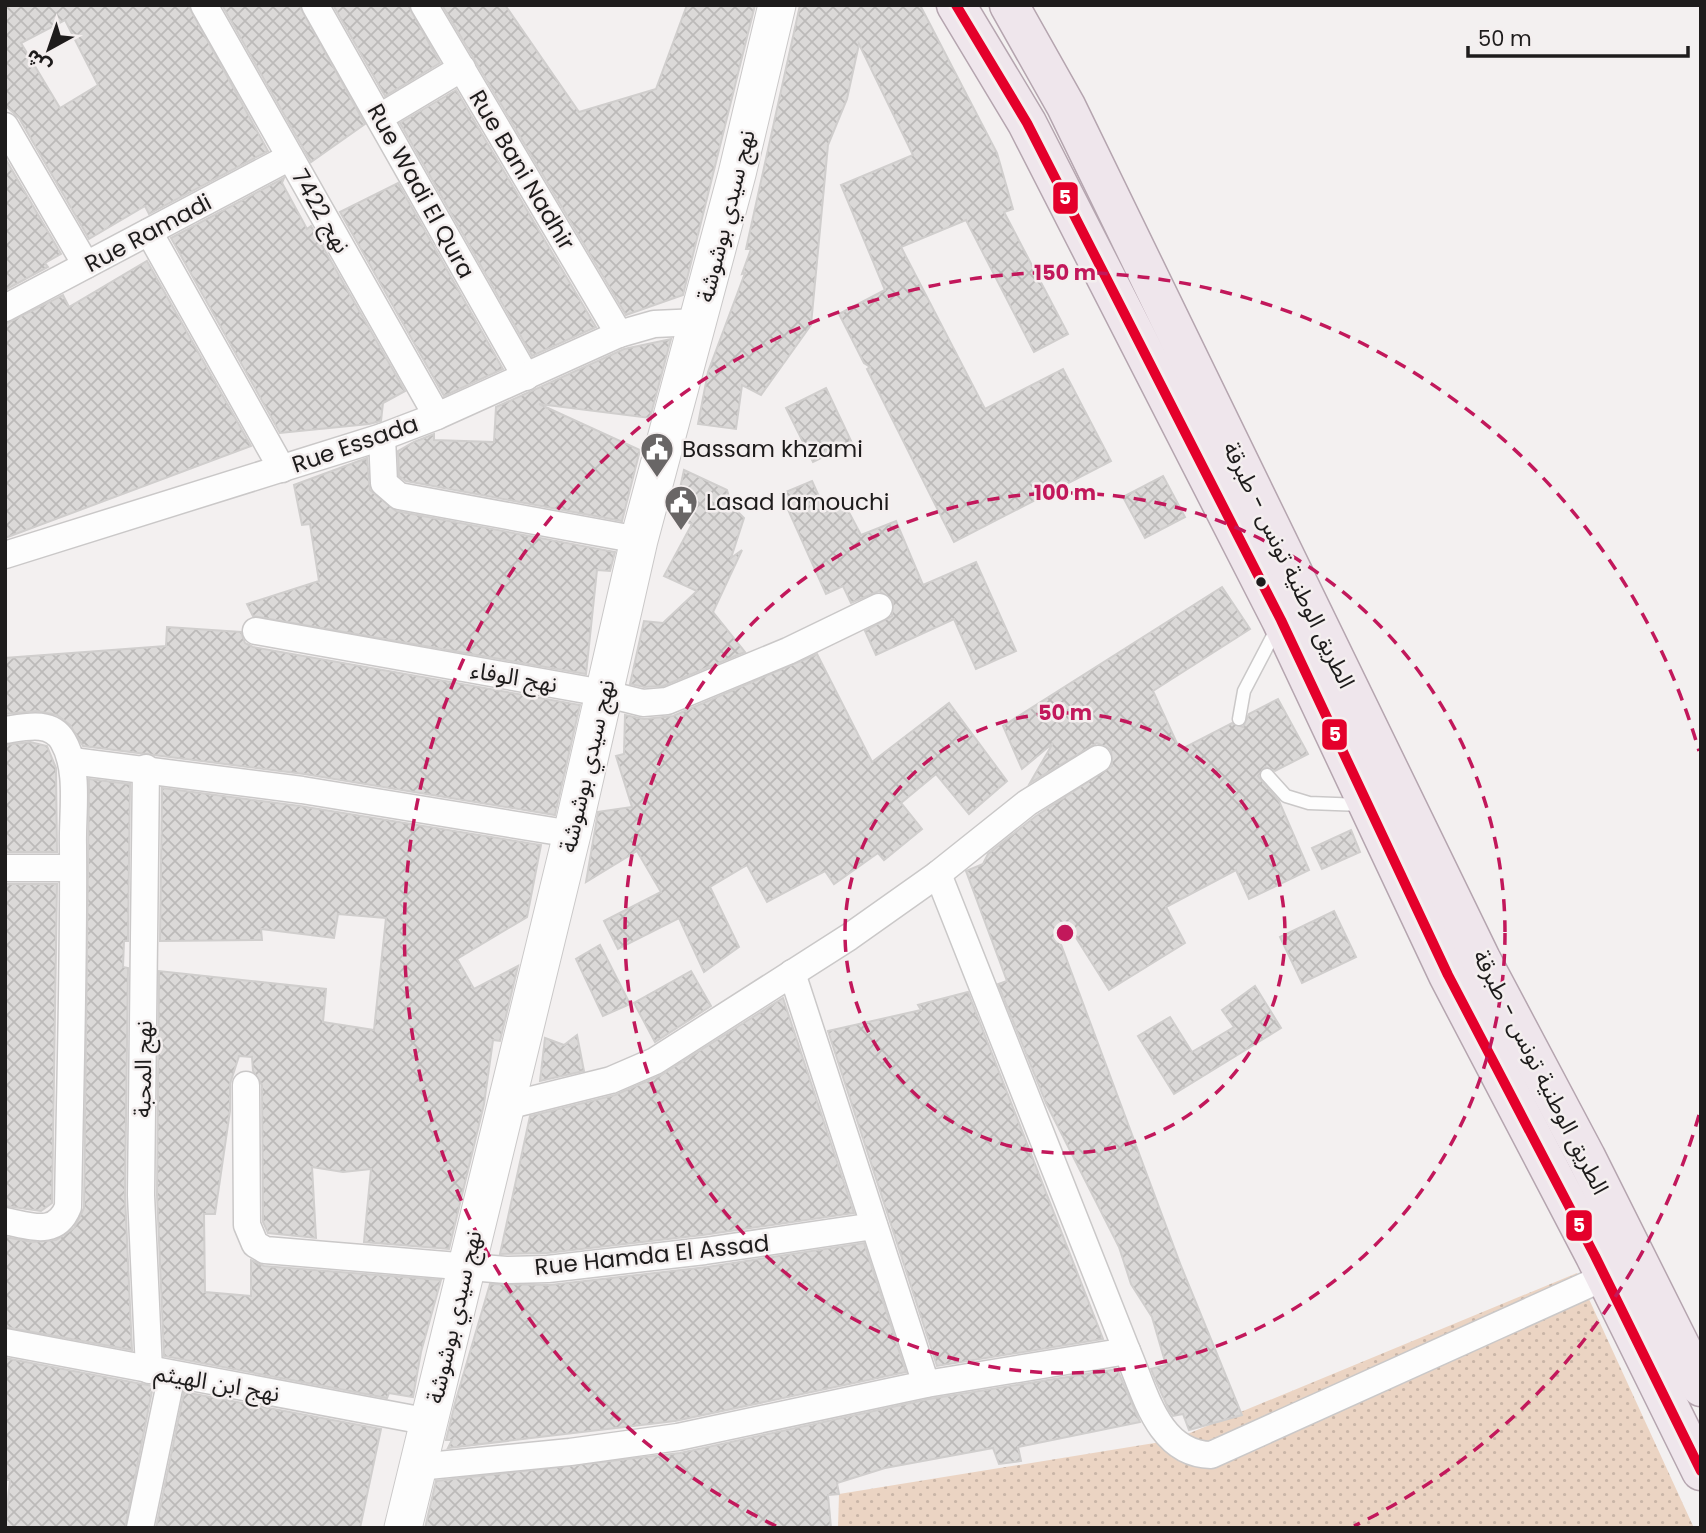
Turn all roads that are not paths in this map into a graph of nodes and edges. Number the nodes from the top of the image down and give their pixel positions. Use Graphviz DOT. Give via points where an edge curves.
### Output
graph roads {
  1 [pos="204,5"];
  2 [pos="316,5"];
  3 [pos="424,5"];
  4 [pos="777,5"];
  5 [pos="956,5"];
  6 [pos="1009,5"];
  7 [pos="462,68"];
  8 [pos="380,117"];
  9 [pos="5,126"];
  10 [pos="290,157"];
  11 [pos="149,232"];
  12 [pos="86,265"];
  13 [pos="5,308"];
  14 [pos="699,322"];
  15 [pos="620,334"];
  16 [pos="526,377"];
  17 [pos="437,416"];
  18 [pos="382,437"];
  19 [pos="282,468"];
  20 [pos="639,540"];
  21 [pos="5,555"];
  22 [pos="879,607"];
  23 [pos="1281,620"];
  24 [pos="256,631"];
  25 [pos="603,693"];
  26 [pos="1239,719"];
  27 [pos="5,730"];
  28 [pos="1098,759"];
  29 [pos="72,761"];
  30 [pos="146,768"];
  31 [pos="1267,775"];
  32 [pos="1371,804"];
  33 [pos="572,834"];
  34 [pos="5,868"];
  35 [pos="73,868"];
  36 [pos="937,874"];
  37 [pos="792,973"];
  38 [pos="246,1085"];
  39 [pos="507,1106"];
  40 [pos="1569,1166"];
  41 [pos="5,1221"];
  42 [pos="874,1226"];
  43 [pos="465,1265"];
  44 [pos="1605,1278"];
  45 [pos="5,1342"];
  46 [pos="1127,1351"];
  47 [pos="160,1372"];
  48 [pos="926,1384"];
  49 [pos="1701,1387"];
  50 [pos="430,1422"];
  51 [pos="418,1467"];
  52 [pos="1701,1471"];
  53 [pos="141,1528"];
  54 [pos="403,1528"];
  1 -- 10 [label="street, نهج 7422"];
  2 -- 8 [label="street, Rue Wadi El Qura"];
  3 -- 7 [label="street, Rue Bani Nadhir"];
  4 -- 14 [label="street, نهج سيدي بوشوشة"];
  5 -- 23 [label="main road, الطريق الوطنية تونس - طبرقة" via="1027,123"];
  6 -- 40 [label="main road, الطريق الوطنية تونس - طبرقة" via="1066,106 1482,959"];
  7 -- 8 [label="street"];
  7 -- 15 [label="street, Rue Bani Nadhir"];
  8 -- 16 [label="street, Rue Wadi El Qura"];
  9 -- 12 [label="street"];
  10 -- 11 [label="street, Rue Ramadi"];
  10 -- 17 [label="street, نهج 7422"];
  11 -- 12 [label="street, Rue Ramadi"];
  11 -- 19 [label="street"];
  12 -- 13 [label="street, Rue Ramadi"];
  14 -- 15 [label="street, Rue Essada" via="654,324"];
  14 -- 20 [label="street, نهج سيدي بوشوشة"];
  15 -- 16 [label="street, Rue Essada"];
  16 -- 17 [label="street, Rue Essada"];
  17 -- 18 [label="street, Rue Essada"];
  18 -- 19 [label="street, Rue Essada"];
  18 -- 20 [label="street" via="384,483 399,496"];
  19 -- 21 [label="street, Rue Essada"];
  20 -- 25 [label="street, نهج سيدي بوشوشة"];
  22 -- 25 [label="street, نهج الوفاء" via="667,701 643,704"];
  23 -- 26 [label="lane" via="1244,691"];
  23 -- 32 [label="main road, الطريق الوطنية تونس - طبرقة"];
  24 -- 25 [label="street, نهج الوفاء"];
  25 -- 33 [label="street, نهج سيدي بوشوشة"];
  27 -- 29 [label="street" via="27,726 54,731"];
  28 -- 36 [label="street" via="1027,803"];
  29 -- 30 [label="street"];
  29 -- 35 [label="street"];
  30 -- 33 [label="street"];
  30 -- 47 [label="street, نهج المحبة" via="141,1195"];
  31 -- 32 [label="lane" via="1286,796 1309,803"];
  32 -- 40 [label="main road, الطريق الوطنية تونس - طبرقة" via="1448,975"];
  33 -- 39 [label="street, نهج سيدي بوشوشة"];
  34 -- 35 [label="street"];
  35 -- 41 [label="street" via="68,1207 59,1223 44,1229"];
  36 -- 37 [label="street"];
  36 -- 46 [label="street"];
  37 -- 39 [label="street" via="655,1061 611,1080"];
  37 -- 42 [label="street"];
  38 -- 43 [label="street, Rue Hamda El Assad" via="247,1225 255,1244 277,1251"];
  39 -- 43 [label="street, نهج سيدي بوشوشة"];
  40 -- 44 [label="main road, الطريق الوطنية تونس - طبرقة"];
  40 -- 49 [label="main road, الطريق الوطنية تونس - طبرقة"];
  42 -- 43 [label="street, Rue Hamda El Assad" via="604,1264 506,1270"];
  42 -- 48 [label="street"];
  43 -- 50 [label="street, نهج سيدي بوشوشة"];
  44 -- 46 [label="street" via="1211,1455 1182,1450 1170,1440"];
  44 -- 52 [label="main road, الطريق الوطنية تونس - طبرقة"];
  45 -- 47 [label="street, نهج ابن الهيثم"];
  46 -- 48 [label="street"];
  47 -- 50 [label="street, نهج ابن الهيثم"];
  47 -- 53 [label="street, نهج المحبة"];
  48 -- 51 [label="street" via="678,1437"];
  50 -- 51 [label="street, نهج سيدي بوشوشة"];
  51 -- 54 [label="street, نهج سيدي بوشوشة"];
}
